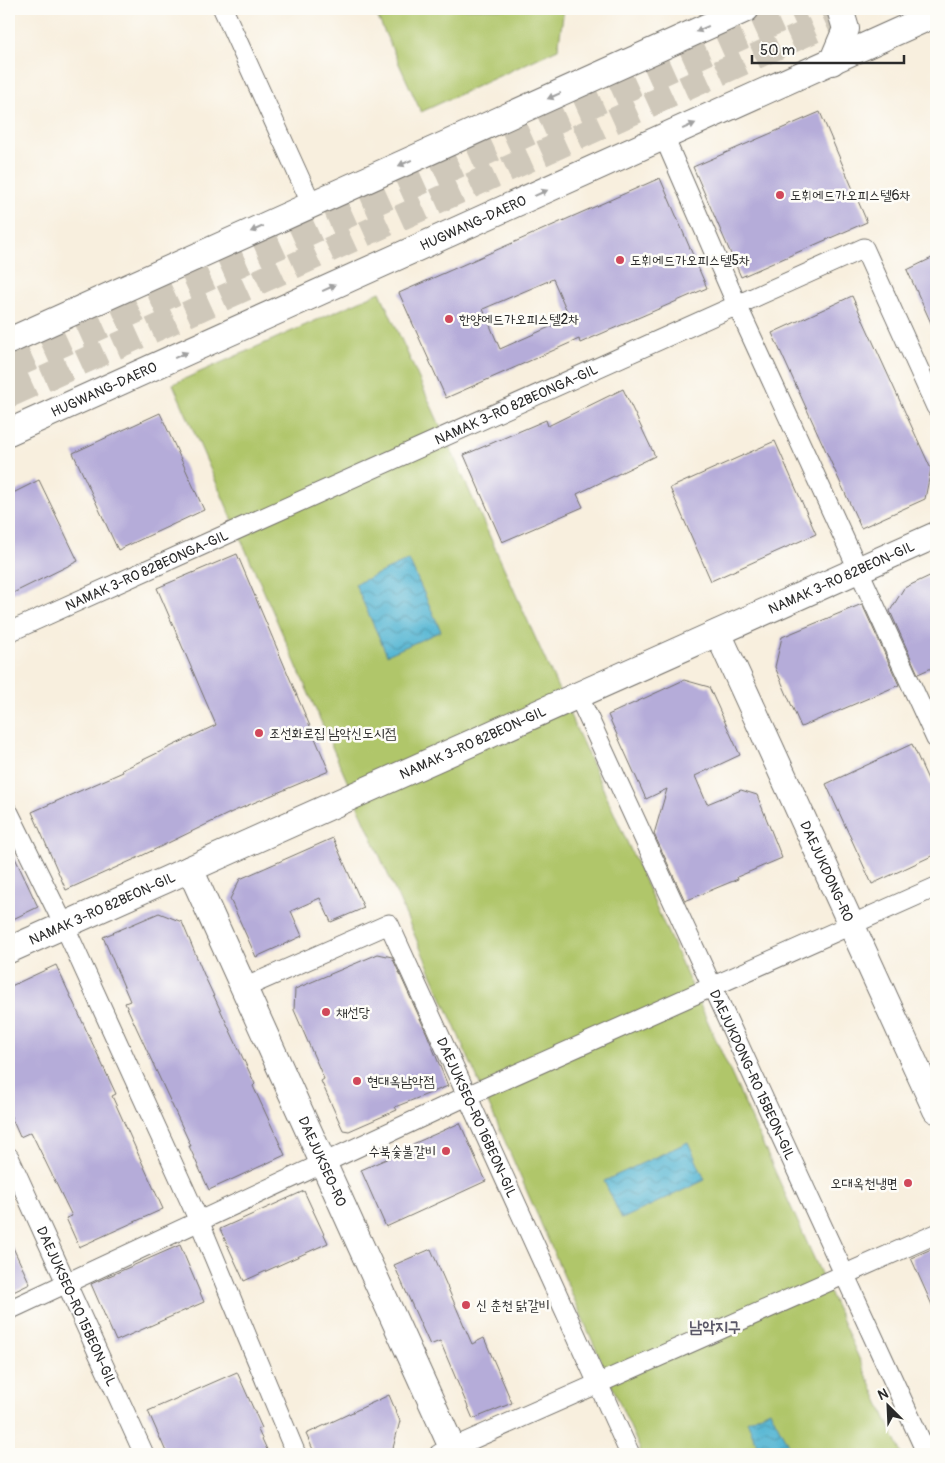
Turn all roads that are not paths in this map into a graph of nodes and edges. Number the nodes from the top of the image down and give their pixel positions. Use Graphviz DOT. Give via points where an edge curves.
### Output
graph roads {
  1 [pos="223,9"];
  2 [pos="746,9"];
  3 [pos="840,9"];
  4 [pos="936,14"];
  5 [pos="832,62"];
  6 [pos="664,137"];
  7 [pos="312,205"];
  8 [pos="737,305"];
  9 [pos="9,341"];
  10 [pos="936,407"];
  11 [pos="9,432"];
  12 [pos="936,535"];
  13 [pos="859,569"];
  14 [pos="9,632"];
  15 [pos="718,633"];
  16 [pos="578,695"];
  17 [pos="936,739"];
  18 [pos="9,813"];
  19 [pos="190,869"];
  20 [pos="936,886"];
  21 [pos="64,925"];
  22 [pos="851,925"];
  23 [pos="9,950"];
  24 [pos="712,987"];
  25 [pos="244,988"];
  26 [pos="467,1096"];
  27 [pos="936,1110"];
  28 [pos="9,1157"];
  29 [pos="322,1164"];
  30 [pos="199,1221"];
  31 [pos="936,1234"];
  32 [pos="844,1274"];
  33 [pos="67,1283"];
  34 [pos="9,1310"];
  35 [pos="598,1383"];
  36 [pos="449,1452"];
  37 [pos="144,1454"];
  38 [pos="296,1454"];
  39 [pos="630,1454"];
  40 [pos="927,1454"];
  1 -- 7 [label="street"];
  2 -- 7 [label="street, one-way"];
  3 -- 5 [label="street" via="846,29"];
  4 -- 5 [label="street, HUGWANG-DAERO"];
  6 -- 5 [label="street, HUGWANG-DAERO, one-way"];
  6 -- 8 [label="street"];
  11 -- 6 [label="street, HUGWANG-DAERO, one-way"];
  7 -- 9 [label="street, one-way"];
  8 -- 10 [label="street, NAMAK 3-RO 82BEONGA-GIL" via="864,248"];
  8 -- 13 [label="street"];
  8 -- 14 [label="street, NAMAK 3-RO 82BEONGA-GIL"];
  12 -- 13 [label="street, NAMAK 3-RO 82BEON-GIL"];
  13 -- 15 [label="street, NAMAK 3-RO 82BEON-GIL"];
  13 -- 17 [label="street"];
  15 -- 16 [label="street, NAMAK 3-RO 82BEON-GIL"];
  15 -- 22 [label="street, DAEJUKDONG-RO"];
  16 -- 19 [label="street, NAMAK 3-RO 82BEON-GIL"];
  16 -- 24 [label="street, DAEJUKDONG-RO 15BEON-GIL"];
  18 -- 21 [label="street"];
  19 -- 21 [label="street, NAMAK 3-RO 82BEON-GIL"];
  19 -- 25 [label="street, DAEJUKSEO-RO"];
  20 -- 22 [label="street"];
  21 -- 23 [label="street, NAMAK 3-RO 82BEON-GIL"];
  21 -- 30 [label="street"];
  22 -- 24 [label="street"];
  22 -- 27 [label="street, DAEJUKDONG-RO"];
  24 -- 26 [label="street"];
  24 -- 32 [label="street, DAEJUKDONG-RO 15BEON-GIL"];
  25 -- 26 [label="street, DAEJUKSEO-RO 16BEON-GIL" via="389,924"];
  25 -- 29 [label="street, DAEJUKSEO-RO"];
  26 -- 29 [label="street"];
  26 -- 35 [label="street, DAEJUKSEO-RO 16BEON-GIL"];
  28 -- 33 [label="street, DAEJUKSEO-RO 15BEON-GIL"];
  29 -- 30 [label="street"];
  29 -- 36 [label="street, DAEJUKSEO-RO"];
  30 -- 33 [label="street"];
  30 -- 38 [label="street"];
  31 -- 32 [label="street"];
  32 -- 35 [label="street"];
  32 -- 40 [label="street, DAEJUKDONG-RO 15BEON-GIL"];
  33 -- 34 [label="street"];
  33 -- 37 [label="street, DAEJUKSEO-RO 15BEON-GIL"];
  35 -- 36 [label="street"];
  35 -- 39 [label="street, DAEJUKSEO-RO 16BEON-GIL"];
}
